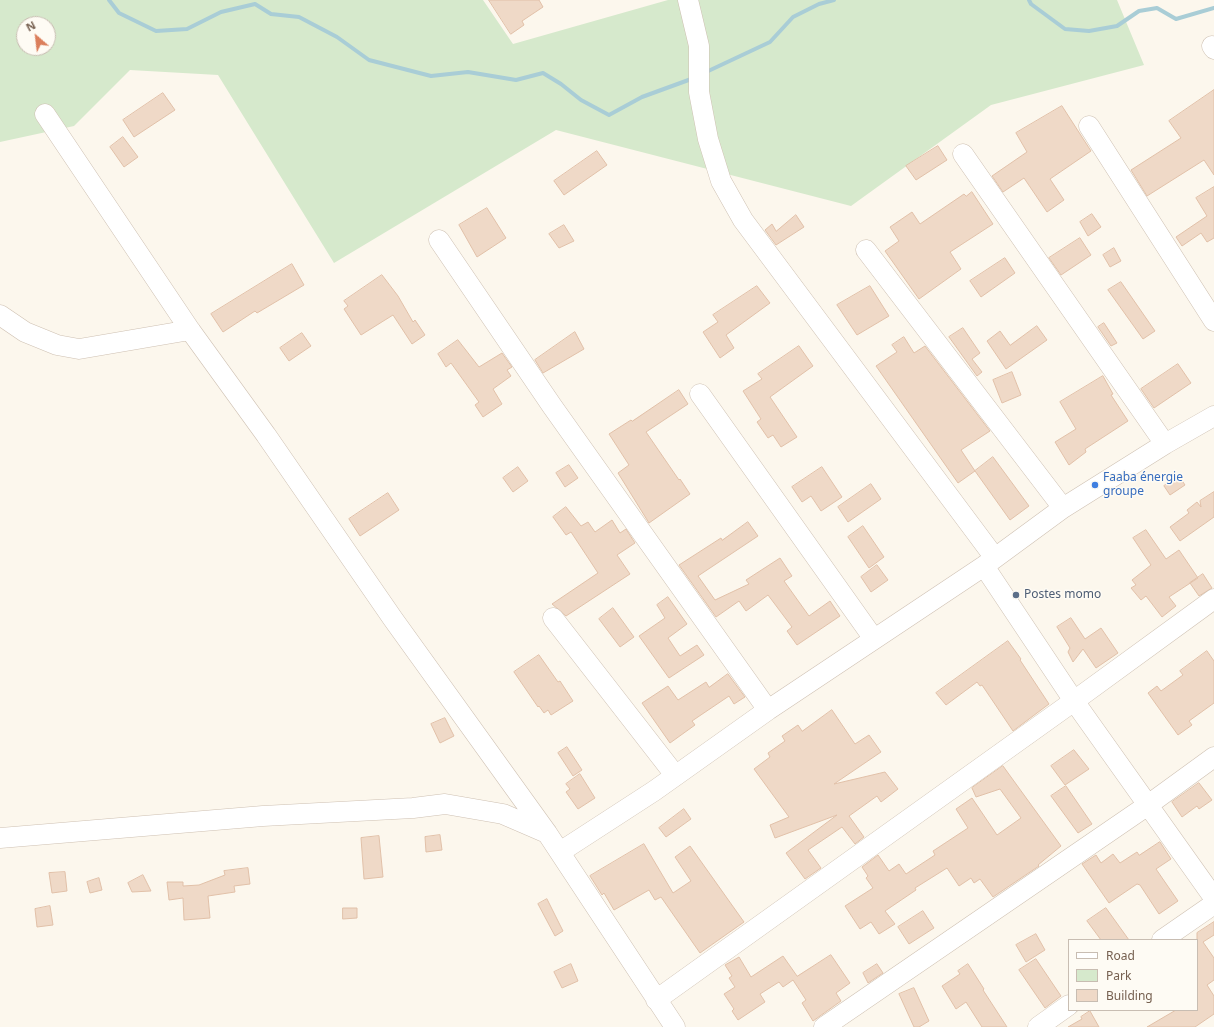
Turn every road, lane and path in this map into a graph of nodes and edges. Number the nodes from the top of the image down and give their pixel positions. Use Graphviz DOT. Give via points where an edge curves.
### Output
graph roads {
  1 [pos="688,0"];
  2 [pos="45,114"];
  3 [pos="1089,126"];
  4 [pos="963,154"];
  5 [pos="439,240"];
  6 [pos="866,250"];
  7 [pos="0,315"];
  8 [pos="1214,321"];
  9 [pos="190,330"];
  10 [pos="700,394"];
  11 [pos="1214,416"];
  12 [pos="1165,444"];
  13 [pos="1064,508"];
  14 [pos="990,562"];
  15 [pos="1214,599"];
  16 [pos="553,618"];
  17 [pos="874,639"];
  18 [pos="1074,701"];
  19 [pos="768,710"];
  20 [pos="1214,757"];
  21 [pos="675,775"];
  22 [pos="1148,805"];
  23 [pos="547,833"];
  24 [pos="0,838"];
  25 [pos="560,852"];
  26 [pos="1214,898"];
  27 [pos="1214,904"];
  28 [pos="1163,939"];
  29 [pos="656,1000"];
  30 [pos="1068,1006"];
  31 [pos="675,1027"];
  32 [pos="824,1027"];
  33 [pos="1038,1027"];
  1 -- 14 [label="street" via="698,46 699,92 708,139 721,181 743,220"];
  2 -- 9 [label="street"];
  3 -- 8 [label="street"];
  4 -- 12 [label="street"];
  5 -- 19 [label="street" via="552,406"];
  6 -- 13 [label="street"];
  7 -- 9 [label="street" via="25,332 57,345 79,349"];
  9 -- 23 [label="street"];
  10 -- 17 [label="street"];
  11 -- 12 [label="street"];
  12 -- 13 [label="street"];
  13 -- 14 [label="street"];
  14 -- 17 [label="street"];
  14 -- 18 [label="street"];
  15 -- 18 [label="street"];
  16 -- 21 [label="street"];
  17 -- 19 [label="street"];
  18 -- 22 [label="street"];
  18 -- 29 [label="street"];
  19 -- 21 [label="street"];
  20 -- 22 [label="street"];
  21 -- 25 [label="street"];
  22 -- 26 [label="street"];
  22 -- 32 [label="street"];
  23 -- 24 [label="street" via="503,814 444,804"];
  23 -- 25 [label="street"];
  25 -- 29 [label="street"];
  27 -- 28 [label="street"];
  29 -- 31 [label="street"];
  30 -- 33 [label="street"];
}
